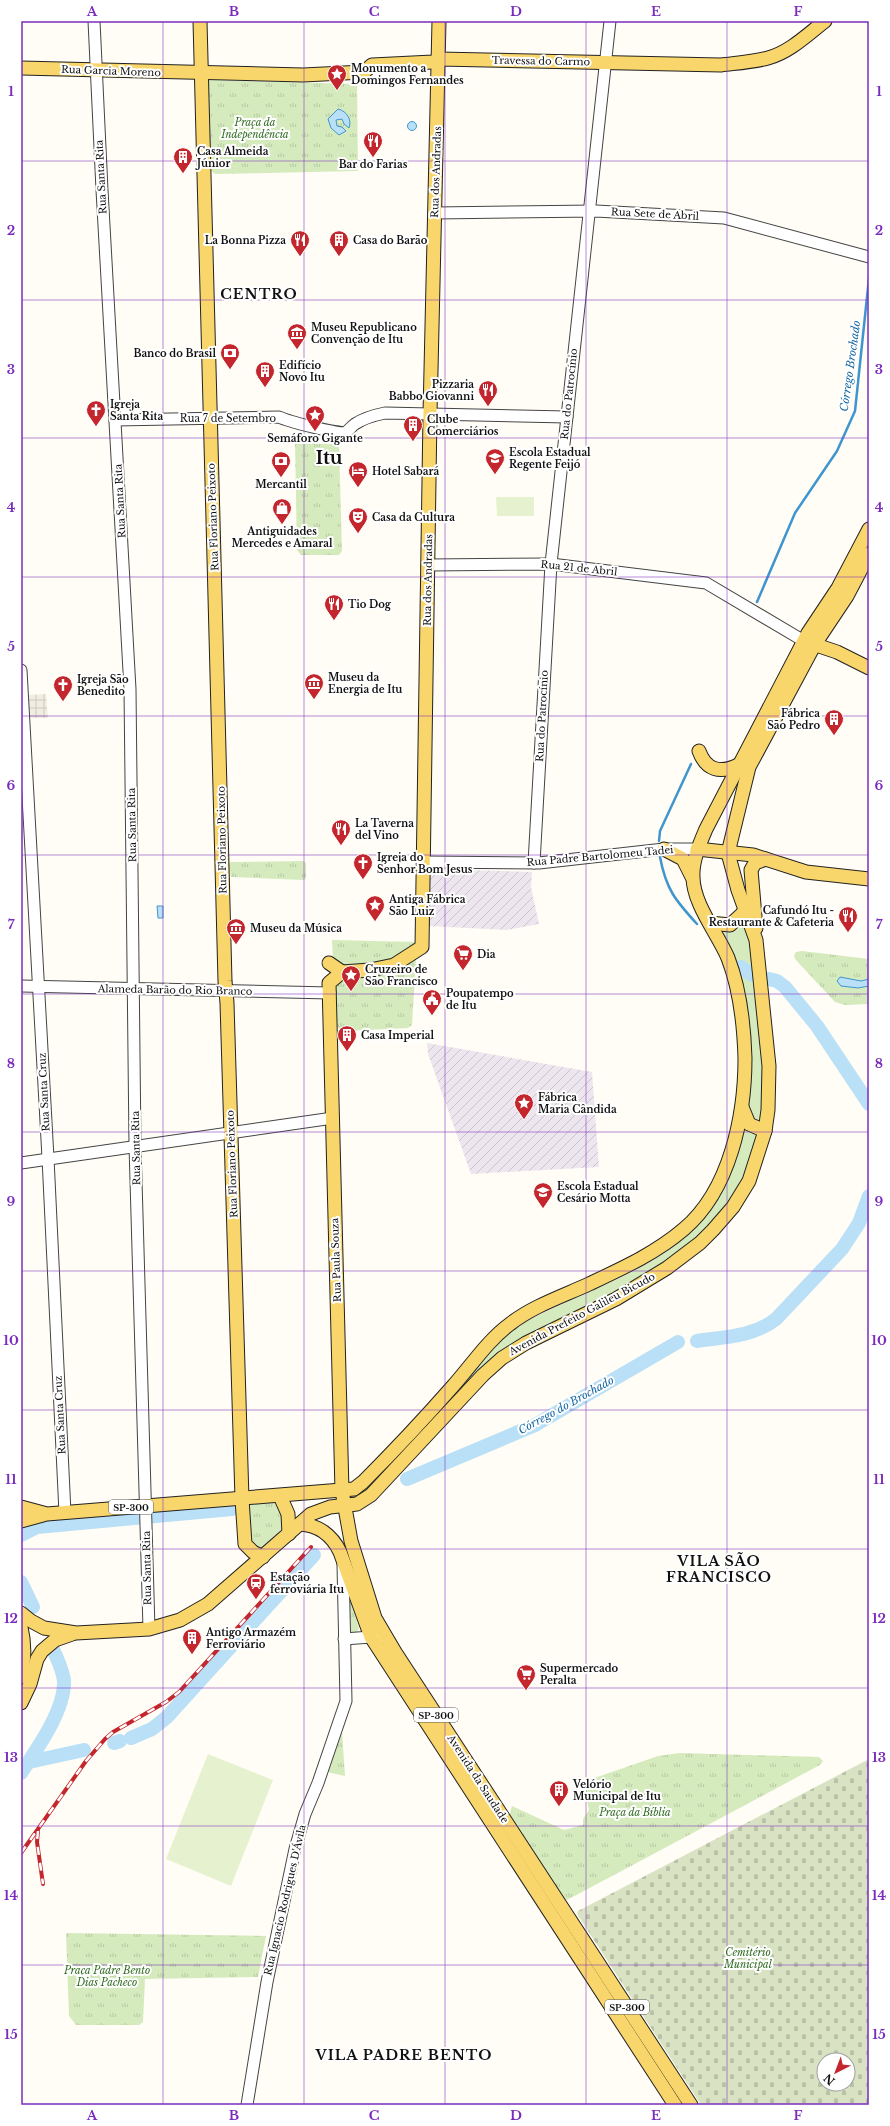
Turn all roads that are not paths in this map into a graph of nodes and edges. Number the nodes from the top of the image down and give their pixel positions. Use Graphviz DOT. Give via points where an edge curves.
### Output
graph roads {
  1 [pos="94,21"];
  2 [pos="200,21"];
  3 [pos="439,21"];
  4 [pos="610,21"];
  5 [pos="825,21"];
  6 [pos="439,59"];
  7 [pos="605,63"];
  8 [pos="21,68"];
  9 [pos="96,71"];
  10 [pos="201,74"];
  11 [pos="588,211"];
  12 [pos="435,213"];
  13 [pos="869,256"];
  14 [pos="430,414"];
  15 [pos="567,416"];
  16 [pos="209,418"];
  17 [pos="115,420"];
  18 [pos="869,529"];
  19 [pos="869,554"];
  20 [pos="551,564"];
  21 [pos="428,565"];
  22 [pos="809,642"];
  23 [pos="869,668"];
  24 [pos="21,670"];
  25 [pos="699,751"];
  26 [pos="738,765"];
  27 [pos="664,849"];
  28 [pos="698,849"];
  29 [pos="728,853"];
  30 [pos="766,859"];
  31 [pos="424,862"];
  32 [pos="534,863"];
  33 [pos="692,877"];
  34 [pos="869,879"];
  35 [pos="753,896"];
  36 [pos="745,911"];
  37 [pos="710,923"];
  38 [pos="756,940"];
  39 [pos="329,963"];
  40 [pos="342,972"];
  41 [pos="21,986"];
  42 [pos="38,987"];
  43 [pos="329,988"];
  44 [pos="132,989"];
  45 [pos="225,991"];
  46 [pos="742,1107"];
  47 [pos="332,1118"];
  48 [pos="765,1131"];
  49 [pos="231,1132"];
  50 [pos="135,1146"];
  51 [pos="48,1158"];
  52 [pos="21,1163"];
  53 [pos="342,1491"];
  54 [pos="280,1496"];
  55 [pos="242,1499"];
  56 [pos="344,1506"];
  57 [pos="21,1507"];
  58 [pos="146,1509"];
  59 [pos="65,1513"];
  60 [pos="47,1514"];
  61 [pos="21,1521"];
  62 [pos="300,1524"];
  63 [pos="289,1534"];
  64 [pos="263,1557"];
  65 [pos="343,1560"];
  66 [pos="21,1613"];
  67 [pos="21,1627"];
  68 [pos="148,1629"];
  69 [pos="76,1633"];
  70 [pos="371,1637"];
  71 [pos="344,1640"];
  72 [pos="389,1641"];
  73 [pos="21,1677"];
  74 [pos="21,1703"];
  75 [pos="483,1811"];
  76 [pos="516,1838"];
  77 [pos="247,2105"];
  78 [pos="675,2105"];
  79 [pos="691,2105"];
  1 -- 9 [label="street, Rua Santa Rita"];
  2 -- 10 [label="main road"];
  3 -- 6 [label="main road, Rua dos Andradas"];
  4 -- 7 [label="street, Rua do Patrocínio"];
  5 -- 7 [label="main road, Travessa do Carmo" via="787,50 768,58 722,65"];
  6 -- 7 [label="main road, Travessa do Carmo"];
  6 -- 10 [label="main road, Travessa do Carmo" via="433,62 372,65 364,72 303,75"];
  6 -- 12 [label="main road, Rua dos Andradas"];
  7 -- 11 [label="street, Rua do Patrocínio"];
  8 -- 9 [label="main road, Rua Garcia Moreno"];
  9 -- 10 [label="main road, Rua Garcia Moreno"];
  9 -- 17 [label="street, Rua Santa Rita"];
  10 -- 16 [label="main road, Rua Floriano Peixoto"];
  11 -- 12 [label="street, Rua Sete de Abril"];
  11 -- 13 [label="street, Rua Sete de Abril" via="724,218"];
  11 -- 15 [label="street, Rua do Patrocínio"];
  12 -- 14 [label="main road, Rua dos Andradas"];
  14 -- 15 [label="street"];
  14 -- 16 [label="street, Rua 7 de Setembro" via="385,413 359,422 343,433 314,425 291,423 279,417"];
  14 -- 21 [label="main road, Rua dos Andradas"];
  15 -- 20 [label="street, Rua do Patrocínio"];
  16 -- 17 [label="street, Rua 7 de Setembro"];
  16 -- 45 [label="main road, Rua Floriano Peixoto" via="216,567"];
  17 -- 44 [label="street, Rua Santa Rita" via="130,689"];
  18 -- 22 [label="main road"];
  19 -- 22 [label="main road, Avenida Prefeito Galileu Bicudo" via="847,596"];
  20 -- 21 [label="street, Rua 21 de Abril"];
  20 -- 22 [label="street, Rua 21 de Abril" via="706,582"];
  20 -- 32 [label="street, Rua do Patrocínio"];
  21 -- 31 [label="main road, Rua dos Andradas"];
  22 -- 23 [label="main road"];
  22 -- 26 [label="main road, Avenida Prefeito Galileu Bicudo"];
  22 -- 29 [label="main road, Avenida Prefeito Galileu Bicudo" via="749,767"];
  24 -- 42 [label="street, Rua Santa Cruz"];
  25 -- 26 [label="main road" via="703,761 716,770 726,770"];
  26 -- 28 [label="main road, Avenida Prefeito Galileu Bicudo"];
  27 -- 28 [label="street, Rua Padre Bartolomeu Tadei"];
  27 -- 32 [label="street, Rua Padre Bartolomeu Tadei"];
  27 -- 33 [label="main road" via="683,859 691,870"];
  28 -- 29 [label="main road, Rua Padre Bartolomeu Tadei"];
  28 -- 33 [label="main road, Avenida Prefeito Galileu Bicudo"];
  29 -- 30 [label="main road, Rua Padre Bartolomeu Tadei"];
  29 -- 36 [label="main road, Avenida Prefeito Galileu Bicudo"];
  30 -- 34 [label="main road, Rua Padre Bartolomeu Tadei" via="806,872"];
  30 -- 35 [label="main road" via="756,863 751,870"];
  31 -- 32 [label="street, Rua Padre Bartolomeu Tadei"];
  31 -- 40 [label="main road, Rua dos Andradas" via="422,947 387,967"];
  33 -- 37 [label="main road, Avenida Prefeito Galileu Bicudo"];
  35 -- 36 [label="main road"];
  35 -- 38 [label="main road"];
  36 -- 37 [label="main road" via="730,925"];
  36 -- 38 [label="main road, Avenida Prefeito Galileu Bicudo"];
  37 -- 46 [label="main road, Avenida Prefeito Galileu Bicudo" via="728,959 738,996 745,1056"];
  38 -- 48 [label="main road, Avenida Prefeito Galileu Bicudo" via="769,1066"];
  39 -- 40 [label="main road"];
  40 -- 43 [label="main road"];
  41 -- 42 [label="street, Alameda Barão do Rio Branco"];
  42 -- 44 [label="street, Alameda Barão do Rio Branco"];
  42 -- 51 [label="street, Rua Santa Cruz"];
  43 -- 45 [label="street, Alameda Barão do Rio Branco"];
  43 -- 47 [label="main road, Rua Paula Souza"];
  44 -- 45 [label="street, Alameda Barão do Rio Branco"];
  44 -- 50 [label="street, Rua Santa Rita"];
  45 -- 49 [label="main road, Rua Floriano Peixoto"];
  46 -- 48 [label="main road" via="749,1124"];
  46 -- 53 [label="main road, Avenida Prefeito Galileu Bicudo" via="736,1134 721,1177 708,1202 686,1228 647,1256 536,1308 508,1326 363,1482 354,1489"];
  47 -- 49 [label="street"];
  47 -- 53 [label="main road, Rua Paula Souza"];
  48 -- 56 [label="main road, Avenida Prefeito Galileu Bicudo" via="753,1170 742,1194 700,1243 616,1299 511,1351 483,1375 378,1488 357,1504"];
  49 -- 50 [label="street"];
  49 -- 55 [label="main road, Rua Floriano Peixoto"];
  50 -- 51 [label="street"];
  50 -- 58 [label="street, Rua Santa Rita"];
  51 -- 52 [label="street"];
  51 -- 59 [label="street, Rua Santa Cruz"];
  53 -- 54 [label="main road, SP-300"];
  53 -- 56 [label="main road, Avenida da Saudade / SP-300"];
  54 -- 55 [label="main road, SP-300"];
  54 -- 63 [label="main road" via="288,1514"];
  55 -- 58 [label="main road, SP-300"];
  55 -- 64 [label="main road, Rua Floriano Peixoto" via="245,1544"];
  56 -- 62 [label="main road, Avenida Prefeito Galileu Bicudo" via="330,1507 311,1514"];
  56 -- 72 [label="main road, Avenida da Saudade / SP-300" via="351,1541 375,1618"];
  57 -- 60 [label="main road, SP-300"];
  58 -- 59 [label="main road, SP-300"];
  58 -- 68 [label="street, Rua Santa Rita"];
  59 -- 60 [label="main road, SP-300"];
  60 -- 61 [label="main road"];
  62 -- 63 [label="main road, Avenida Prefeito Galileu Bicudo"];
  62 -- 65 [label="main road, Avenida da Saudade / SP-300" via="314,1526 326,1533 335,1542"];
  63 -- 64 [label="main road, Avenida Prefeito Galileu Bicudo"];
  64 -- 68 [label="main road, Avenida Prefeito Galileu Bicudo" via="198,1612"];
  65 -- 70 [label="main road, Avenida da Saudade / SP-300"];
  65 -- 71 [label="street"];
  66 -- 69 [label="main road" via="44,1628"];
  67 -- 73 [label="main road" via="25,1648"];
  68 -- 69 [label="main road, Avenida Prefeito Galileu Bicudo"];
  69 -- 74 [label="main road" via="55,1640 42,1651"];
  70 -- 71 [label="street"];
  70 -- 72 [label="street"];
  70 -- 75 [label="main road, Avenida da Saudade / SP-300"];
  71 -- 77 [label="street, Rua Ignacio Rodrigues D'Ávila" via="346,1701 295,1849 267,1982"];
  72 -- 76 [label="main road, Avenida da Saudade / SP-300"];
  75 -- 76 [label="main road" via="496,1822 505,1835"];
  75 -- 78 [label="main road, Avenida da Saudade / SP-300"];
  76 -- 79 [label="main road, Avenida da Saudade / SP-300"];
}
